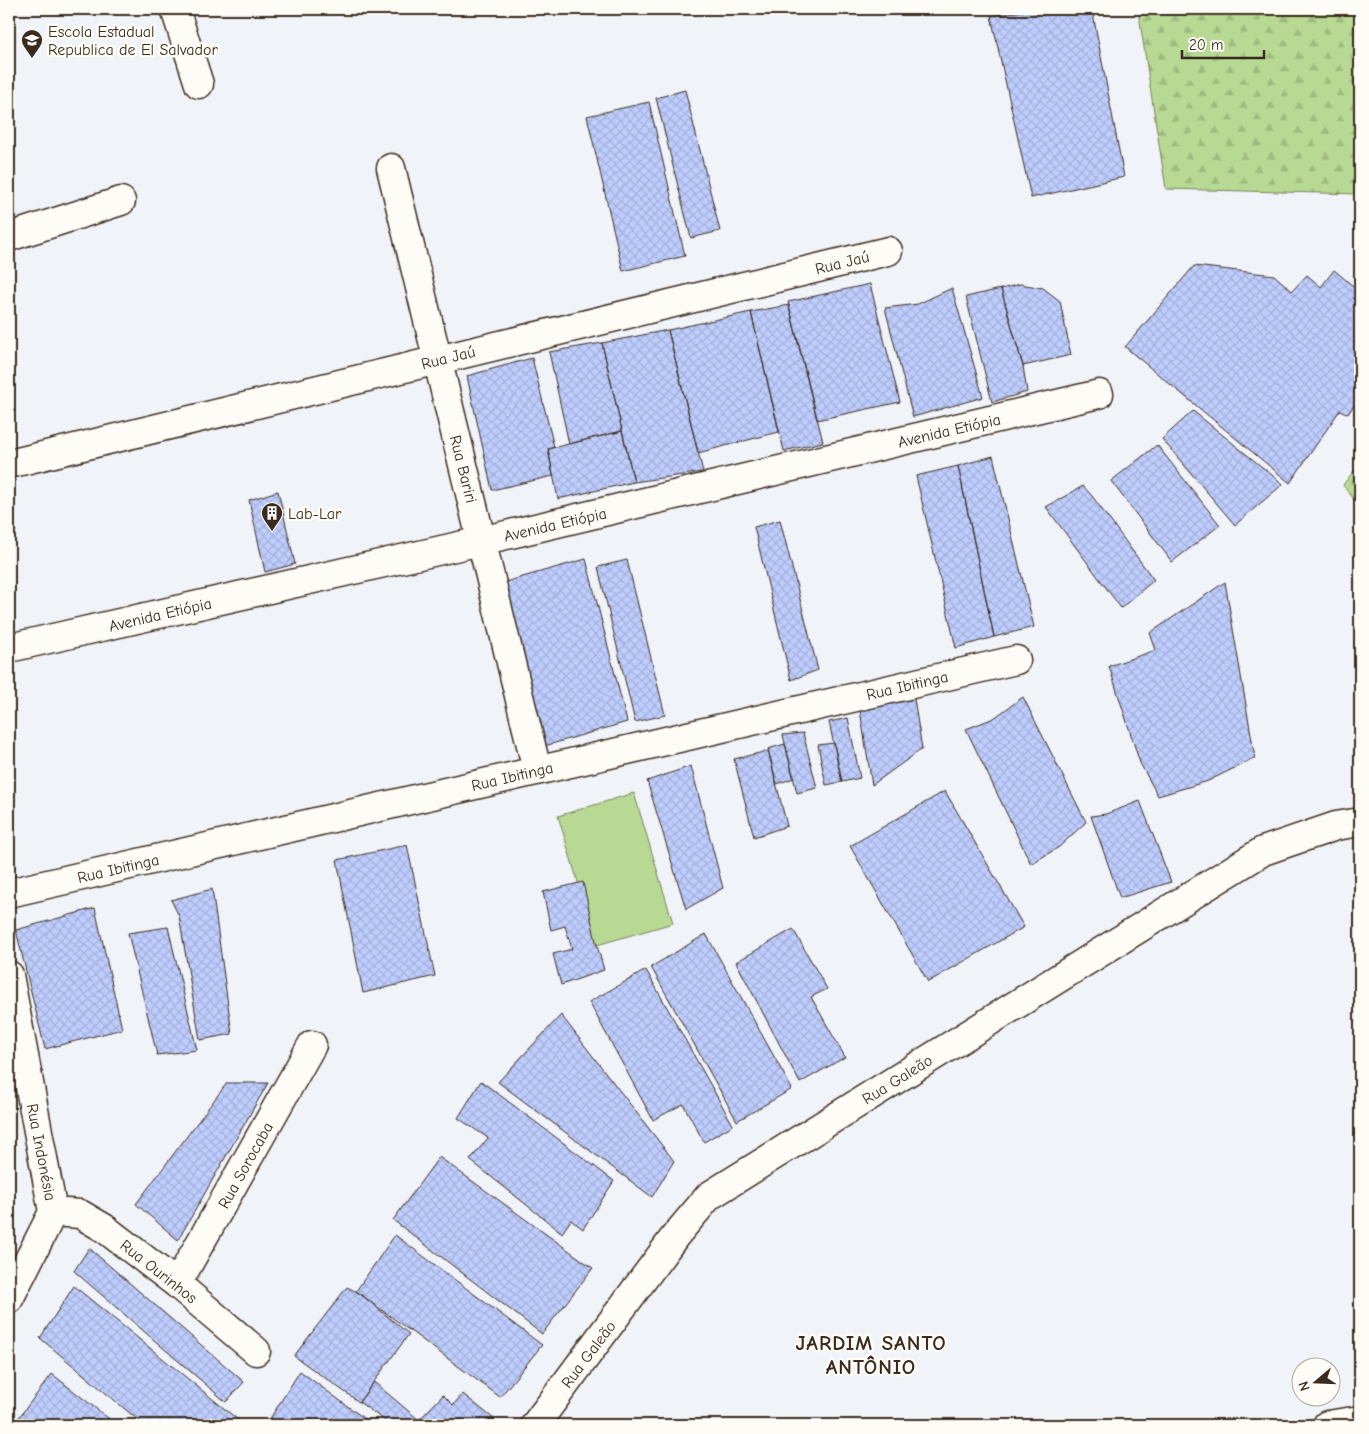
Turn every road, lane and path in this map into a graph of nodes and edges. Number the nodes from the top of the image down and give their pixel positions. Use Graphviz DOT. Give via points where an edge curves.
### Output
graph roads {
  1 [pos="175,9"];
  2 [pos="199,84"];
  3 [pos="391,168"];
  4 [pos="121,201"];
  5 [pos="9,237"];
  6 [pos="888,251"];
  7 [pos="437,359"];
  8 [pos="1099,394"];
  9 [pos="9,464"];
  10 [pos="481,541"];
  11 [pos="9,648"];
  12 [pos="1016,660"];
  13 [pos="537,770"];
  14 [pos="1348,824"];
  15 [pos="9,893"];
  16 [pos="9,975"];
  17 [pos="312,1045"];
  18 [pos="53,1212"];
  19 [pos="178,1284"];
  20 [pos="9,1299"];
  21 [pos="256,1351"];
  22 [pos="1360,1420"];
  23 [pos="535,1425"];
  24 [pos="1327,1425"];
  1 -- 2 [label="street"];
  3 -- 7 [label="street, Rua Bariri"];
  4 -- 5 [label="street"];
  6 -- 7 [label="street, Rua Jaú"];
  7 -- 9 [label="street, Rua Jaú"];
  7 -- 10 [label="street, Rua Bariri"];
  8 -- 10 [label="street, Avenida Etiópia"];
  10 -- 11 [label="street, Avenida Etiópia"];
  10 -- 13 [label="street, Rua Bariri"];
  12 -- 13 [label="street, Rua Ibitinga"];
  13 -- 15 [label="street, Rua Ibitinga"];
  14 -- 23 [label="street, Rua Galeão" via="1263,851 709,1196 676,1235"];
  16 -- 18 [label="street, Rua Indonésia"];
  17 -- 19 [label="street, Rua Sorocaba"];
  18 -- 19 [label="street, Rua Ourinhos" via="80,1214 104,1228"];
  18 -- 20 [label="street"];
  19 -- 21 [label="street, Rua Ourinhos"];
  22 -- 24 [label="street"];
}
